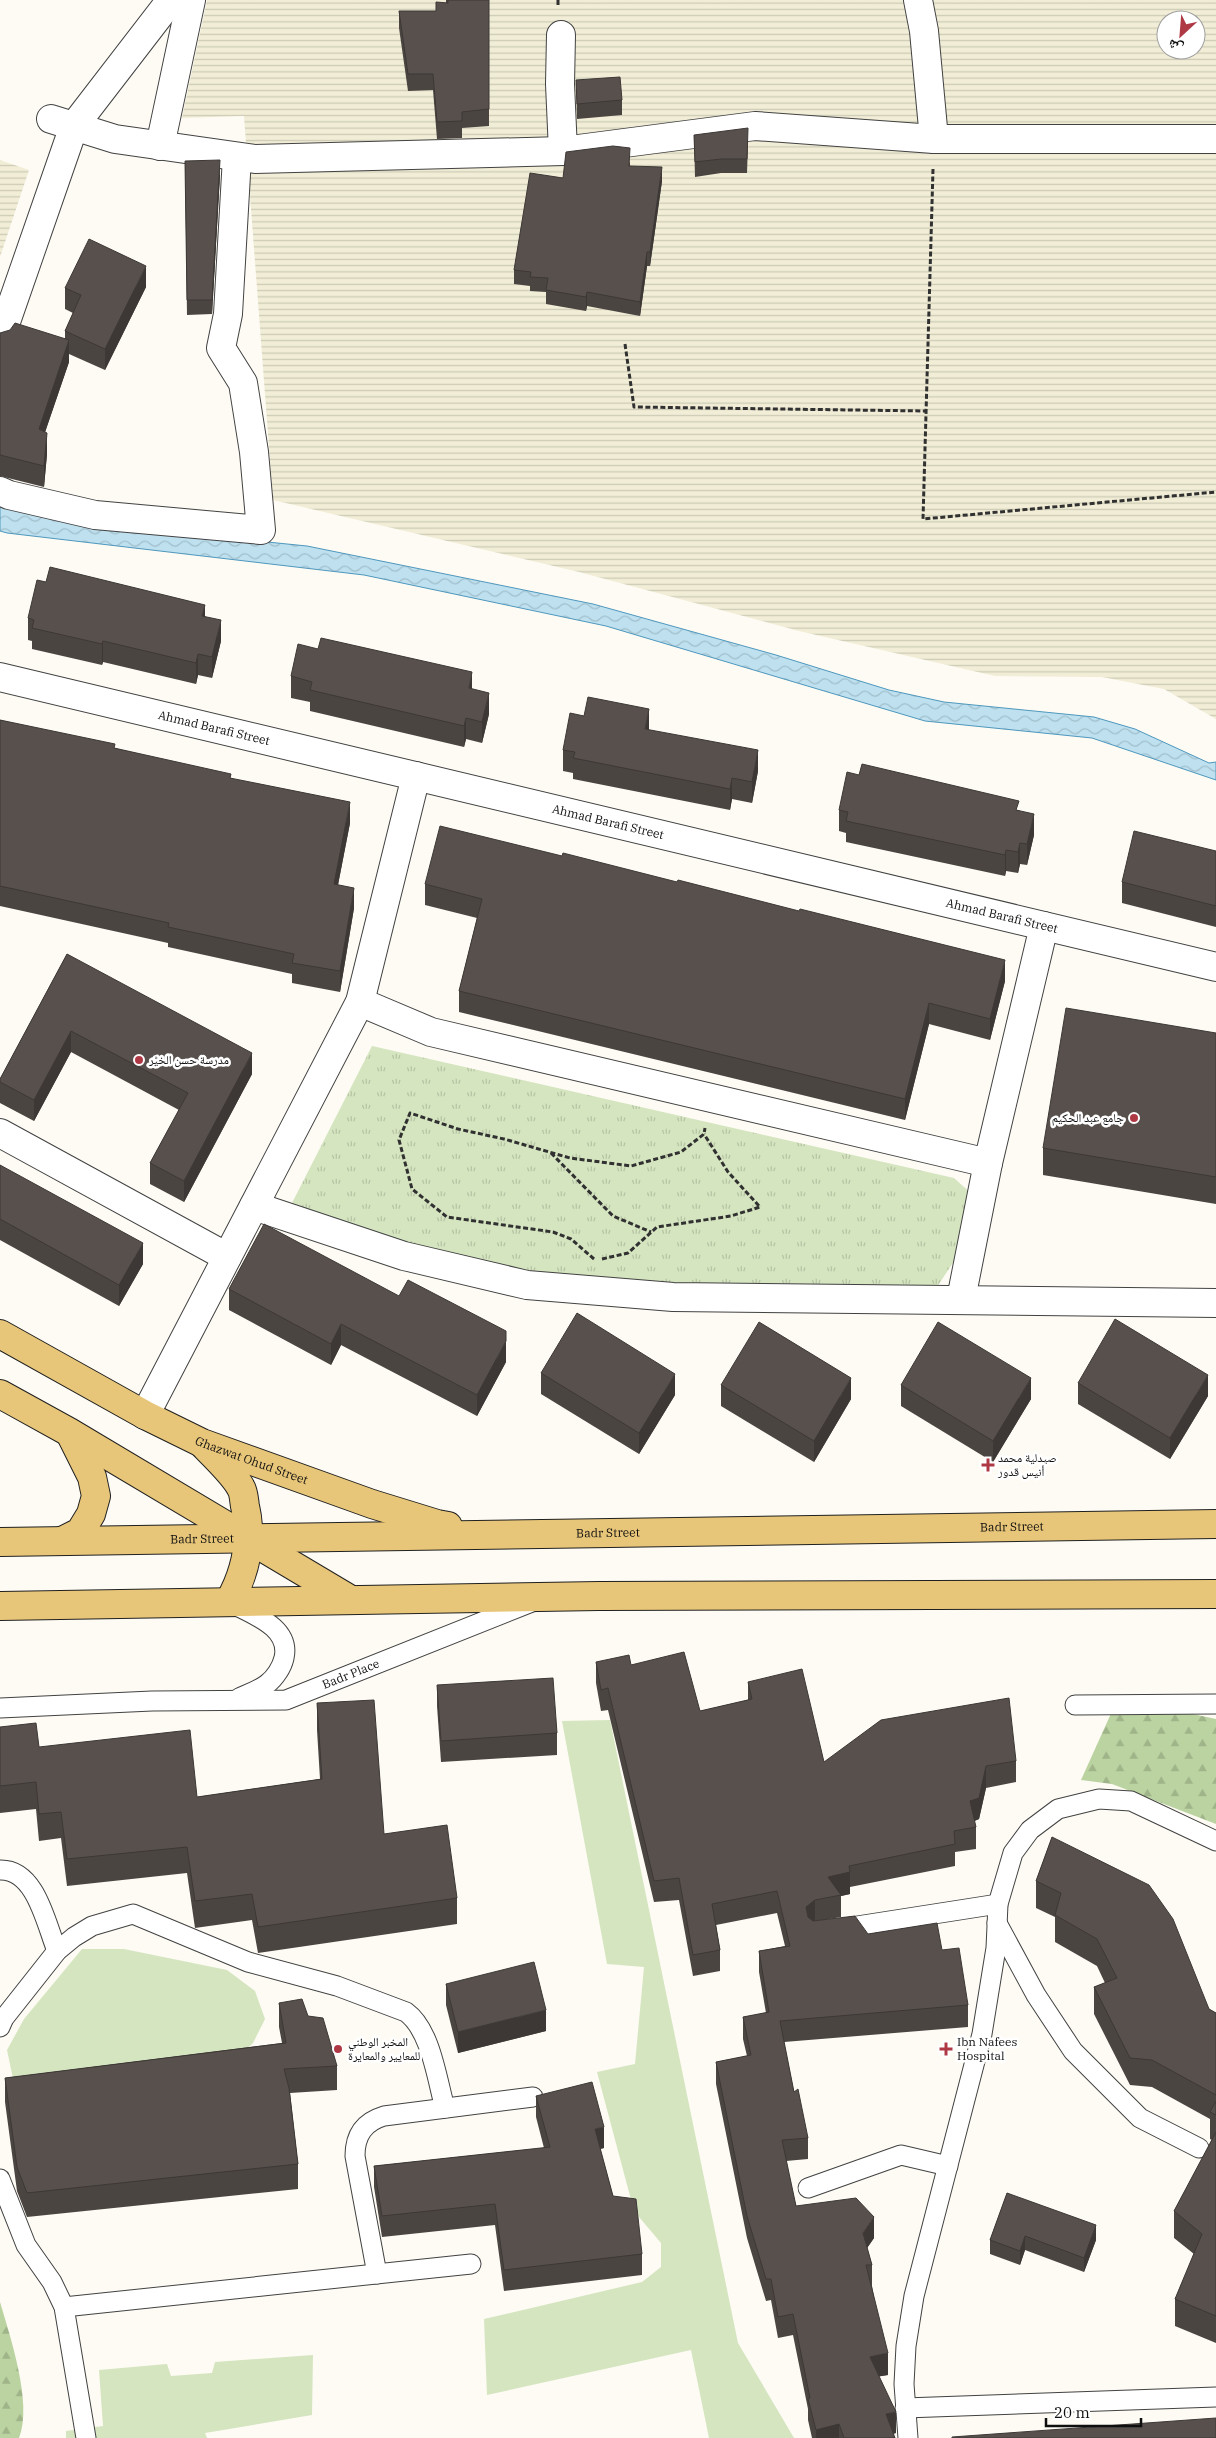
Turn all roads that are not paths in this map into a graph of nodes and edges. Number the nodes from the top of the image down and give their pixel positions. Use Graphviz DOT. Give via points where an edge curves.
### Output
graph roads {
  1 [pos="170,0"];
  2 [pos="191,0"];
  3 [pos="918,0"];
  4 [pos="560,35"];
  5 [pos="62,123"];
  6 [pos="934,139"];
  7 [pos="1216,139"];
  8 [pos="160,146"];
  9 [pos="563,151"];
  10 [pos="238,157"];
  11 [pos="0,339"];
  12 [pos="0,491"];
  13 [pos="0,676"];
  14 [pos="416,776"];
  15 [pos="1044,926"];
  16 [pos="1216,967"];
  17 [pos="360,1002"];
  18 [pos="0,1133"];
  19 [pos="988,1164"];
  20 [pos="254,1206"];
  21 [pos="227,1257"];
  22 [pos="961,1299"];
  23 [pos="1216,1302"];
  24 [pos="0,1334"];
  25 [pos="0,1394"];
  26 [pos="146,1414"];
  27 [pos="69,1432"];
  28 [pos="202,1443"];
  29 [pos="1216,1524"];
  30 [pos="524,1534"];
  31 [pos="249,1538"];
  32 [pos="62,1541"];
  33 [pos="0,1542"];
  34 [pos="1216,1594"];
  35 [pos="541,1598"];
  36 [pos="351,1600"];
  37 [pos="229,1602"];
  38 [pos="0,1606"];
  39 [pos="236,1700"];
  40 [pos="1075,1704"];
  41 [pos="1216,1704"];
  42 [pos="0,1708"];
  43 [pos="1216,1841"];
  44 [pos="0,1870"];
  45 [pos="997,1913"];
  46 [pos="817,1932"];
  47 [pos="56,1951"];
  48 [pos="0,2027"];
  49 [pos="533,2097"];
  50 [pos="445,2108"];
  51 [pos="1199,2148"];
  52 [pos="948,2166"];
  53 [pos="0,2179"];
  54 [pos="808,2188"];
  55 [pos="471,2264"];
  56 [pos="377,2274"];
  57 [pos="64,2307"];
  58 [pos="1216,2397"];
  59 [pos="905,2408"];
  60 [pos="86,2438"];
  61 [pos="908,2438"];
  1 -- 5 [label="street"];
  2 -- 8 [label="street"];
  3 -- 6 [label="street"];
  4 -- 9 [label="street"];
  5 -- 8 [label="street" via="115,139"];
  5 -- 11 [label="street"];
  6 -- 7 [label="street"];
  6 -- 9 [label="street" via="755,126"];
  8 -- 10 [label="street"];
  9 -- 10 [label="street"];
  10 -- 12 [label="street" via="228,314 221,348 243,383 254,452 261,530 95,515"];
  13 -- 14 [label="street, Ahmad Barafi Street"];
  14 -- 15 [label="street, Ahmad Barafi Street"];
  14 -- 17 [label="street"];
  15 -- 16 [label="street, Ahmad Barafi Street"];
  15 -- 19 [label="street"];
  17 -- 19 [label="street" via="431,1032"];
  17 -- 20 [label="street"];
  18 -- 21 [label="street"];
  19 -- 22 [label="street"];
  20 -- 21 [label="street"];
  20 -- 22 [label="street" via="404,1256 527,1285 673,1297"];
  21 -- 26 [label="street"];
  22 -- 23 [label="street"];
  24 -- 26 [label="main road, Ghazwat Ohud Street"];
  25 -- 27 [label="main road"];
  26 -- 28 [label="main road, Ghazwat Ohud Street"];
  27 -- 31 [label="main road" via="193,1508"];
  27 -- 32 [label="main road" via="92,1477 96,1496 91,1514 80,1532"];
  28 -- 30 [label="main road, Ghazwat Ohud Street" via="437,1524"];
  28 -- 31 [label="main road" via="241,1488"];
  29 -- 30 [label="main road, Badr Street"];
  30 -- 31 [label="main road, Badr Street"];
  31 -- 32 [label="main road, Badr Street"];
  31 -- 36 [label="main road"];
  31 -- 37 [label="main road" via="243,1572"];
  32 -- 33 [label="main road, Badr Street"];
  34 -- 35 [label="main road"];
  35 -- 36 [label="main road"];
  35 -- 39 [label="lane, Badr Place" via="286,1700"];
  36 -- 37 [label="main road"];
  37 -- 38 [label="main road"];
  37 -- 39 [label="lane" via="264,1620 280,1634 286,1650 282,1666 268,1683"];
  39 -- 42 [label="lane, Badr Place"];
  40 -- 41 [label="lane"];
  43 -- 45 [label="lane" via="1131,1801 1099,1799 1058,1809 1030,1830 1013,1853"];
  44 -- 47 [label="lane" via="11,1871 27,1880"];
  45 -- 46 [label="lane"];
  45 -- 51 [label="lane" via="1036,1996 1073,2051 1140,2118"];
  45 -- 52 [label="lane" via="996,1948 982,2034"];
  47 -- 48 [label="lane"];
  47 -- 50 [label="lane" via="92,1926 133,1914 248,1962 337,1986 398,2008 414,2017 424,2032"];
  49 -- 50 [label="lane"];
  50 -- 56 [label="lane" via="376,2118 363,2128 358,2137 355,2156"];
  52 -- 54 [label="lane" via="901,2155"];
  52 -- 59 [label="lane" via="914,2296 906,2346"];
  53 -- 57 [label="lane" via="26,2245 52,2282"];
  55 -- 56 [label="lane"];
  56 -- 57 [label="lane"];
  57 -- 60 [label="lane"];
  58 -- 59 [label="lane"];
  59 -- 61 [label="lane"];
}
